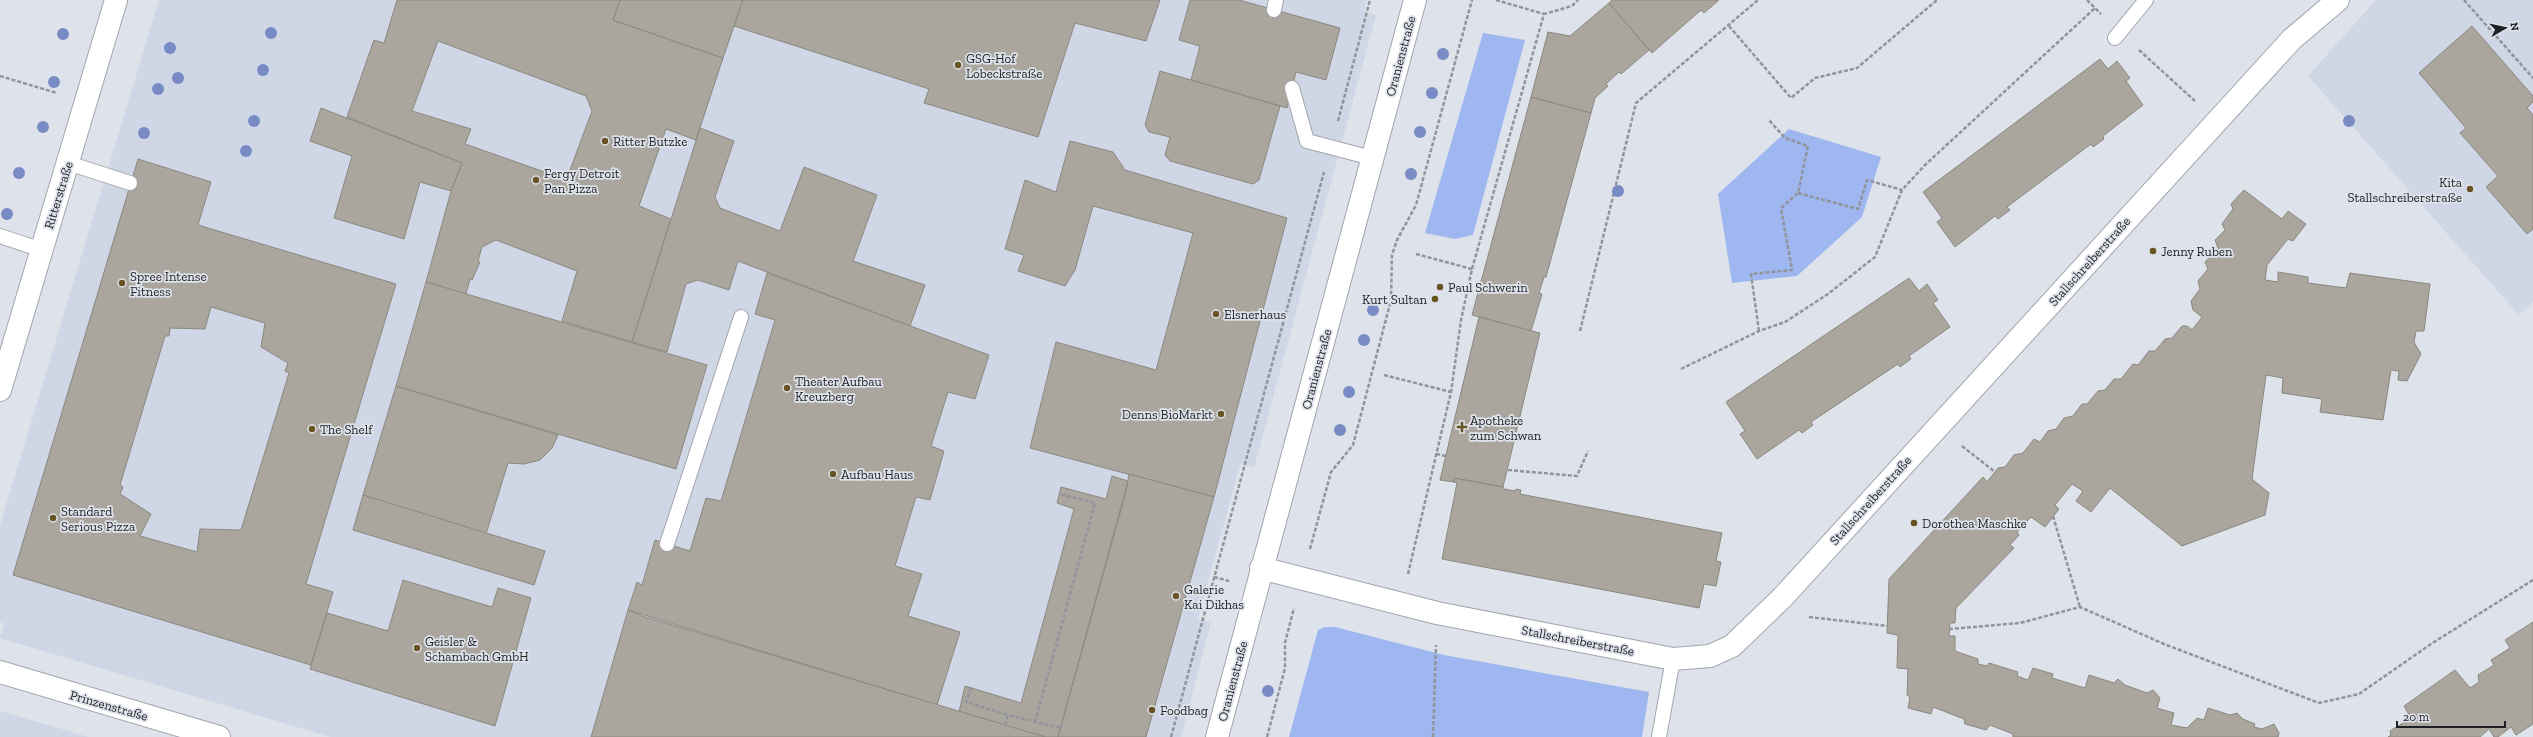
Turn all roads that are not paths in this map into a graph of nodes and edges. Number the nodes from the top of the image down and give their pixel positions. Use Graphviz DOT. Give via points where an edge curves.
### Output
graph roads {
  1 [pos="116,0"];
  2 [pos="1415,0"];
  3 [pos="2146,0"];
  4 [pos="2338,0"];
  5 [pos="2117,35"];
  6 [pos="1292,88"];
  7 [pos="1372,158"];
  8 [pos="68,163"];
  9 [pos="130,182"];
  10 [pos="0,236"];
  11 [pos="42,250"];
  12 [pos="741,317"];
  13 [pos="0,390"];
  14 [pos="668,544"];
  15 [pos="1261,568"];
  16 [pos="1673,659"];
  17 [pos="0,672"];
  18 [pos="219,737"];
  19 [pos="1217,737"];
  20 [pos="1659,737"];
  1 -- 8 [label="street, Ritterstraße"];
  2 -- 7 [label="street, Oranienstraße"];
  3 -- 5 [label="lane"];
  4 -- 16 [label="street, Stallschreiberstraße" via="2292,39 1747,635 1732,646 1710,656"];
  6 -- 7 [label="lane" via="1307,141"];
  7 -- 15 [label="street, Oranienstraße"];
  8 -- 9 [label="lane"];
  8 -- 11 [label="street, Ritterstraße"];
  10 -- 11 [label="lane"];
  11 -- 13 [label="street, Ritterstraße"];
  12 -- 14 [label="lane"];
  15 -- 16 [label="street, Stallschreiberstraße" via="1437,613"];
  15 -- 19 [label="street, Oranienstraße"];
  16 -- 20 [label="lane"];
  17 -- 18 [label="street, Prinzenstraße"];
}
